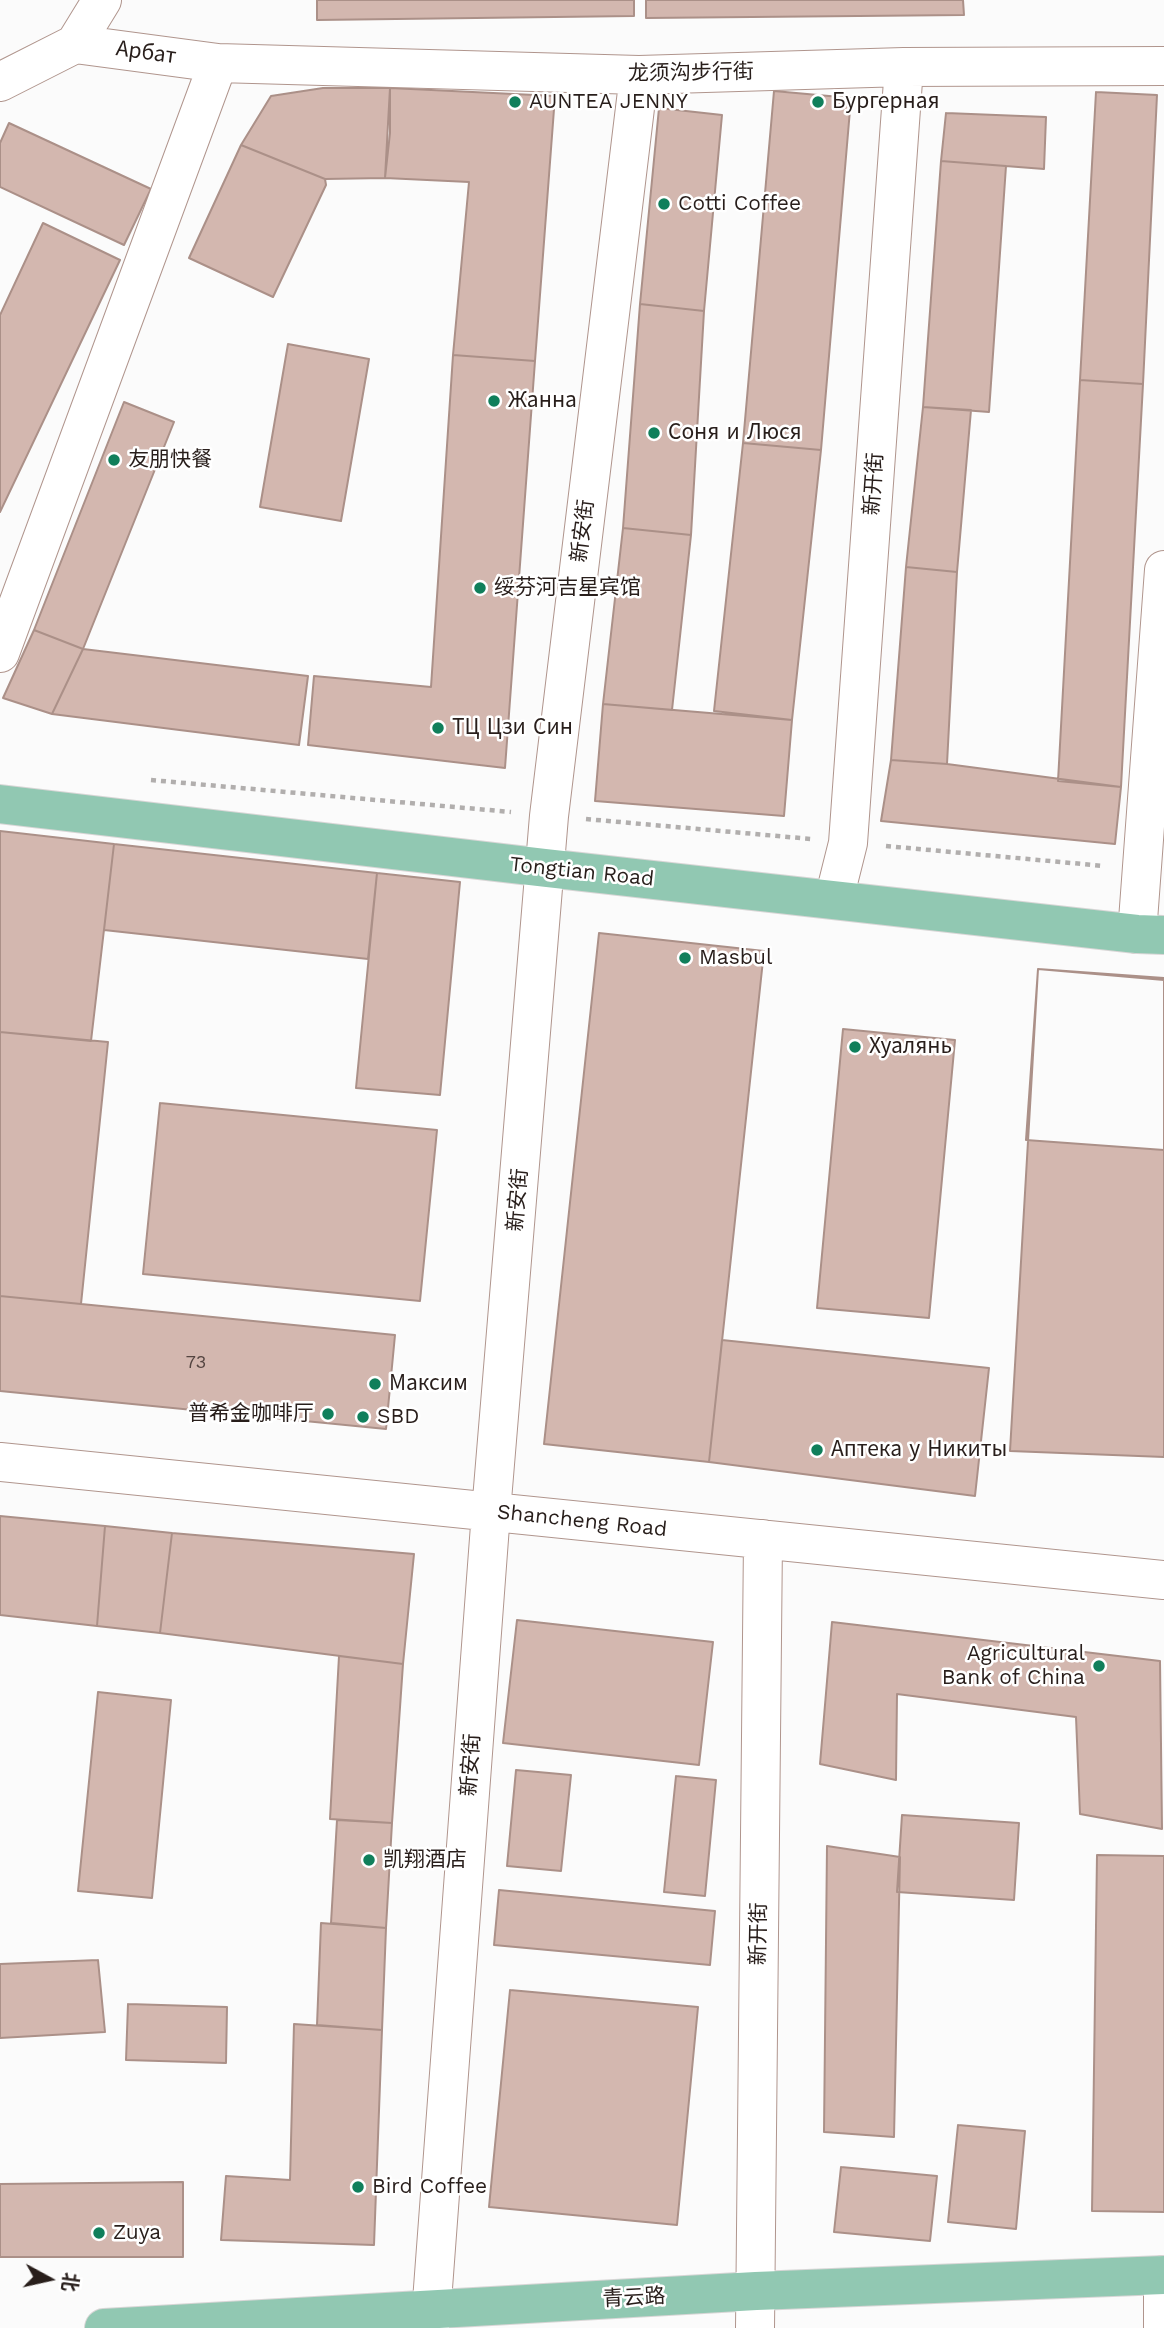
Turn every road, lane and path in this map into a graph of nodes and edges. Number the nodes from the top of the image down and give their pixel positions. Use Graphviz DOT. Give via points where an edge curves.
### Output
graph roads {
  1 [pos="102,0"];
  2 [pos="75,44"];
  3 [pos="218,63"];
  4 [pos="1164,66"];
  5 [pos="904,68"];
  6 [pos="639,75"];
  7 [pos="0,82"];
  8 [pos="1164,570"];
  9 [pos="0,653"];
  10 [pos="0,804"];
  11 [pos="546,869"];
  12 [pos="834,898"];
  13 [pos="1150,934"];
  14 [pos="0,1462"];
  15 [pos="491,1512"];
  16 [pos="763,1539"];
  17 [pos="1164,1580"];
  18 [pos="1163,2274"];
  19 [pos="755,2310"];
  20 [pos="429,2319"];
  21 [pos="104,2328"];
  22 [pos="1163,2328"];
  1 -- 2 [label="street"];
  2 -- 3 [label="street, Арбат"];
  2 -- 7 [label="street"];
  3 -- 6 [label="street, 龙须沟步行街"];
  3 -- 9 [label="street"];
  4 -- 5 [label="street, 龙须沟步行街"];
  5 -- 6 [label="street, 龙须沟步行街"];
  5 -- 12 [label="street, 新开街" via="848,843"];
  6 -- 11 [label="street, 新安街" via="550,802"];
  8 -- 13 [label="street"];
  10 -- 11 [label="main road, Tongtian Road"];
  11 -- 12 [label="main road, Tongtian Road"];
  11 -- 15 [label="street, 新安街"];
  12 -- 13 [label="main road, Tongtian Road"];
  14 -- 15 [label="street, Shancheng Road"];
  15 -- 16 [label="street, Shancheng Road"];
  15 -- 20 [label="street, 新安街"];
  16 -- 17 [label="street, Shancheng Road"];
  16 -- 19 [label="street, 新开街"];
  18 -- 19 [label="main road, 青云路"];
  18 -- 22 [label="street"];
  19 -- 20 [label="main road, 青云路"];
  20 -- 21 [label="main road, 青云路"];
}
